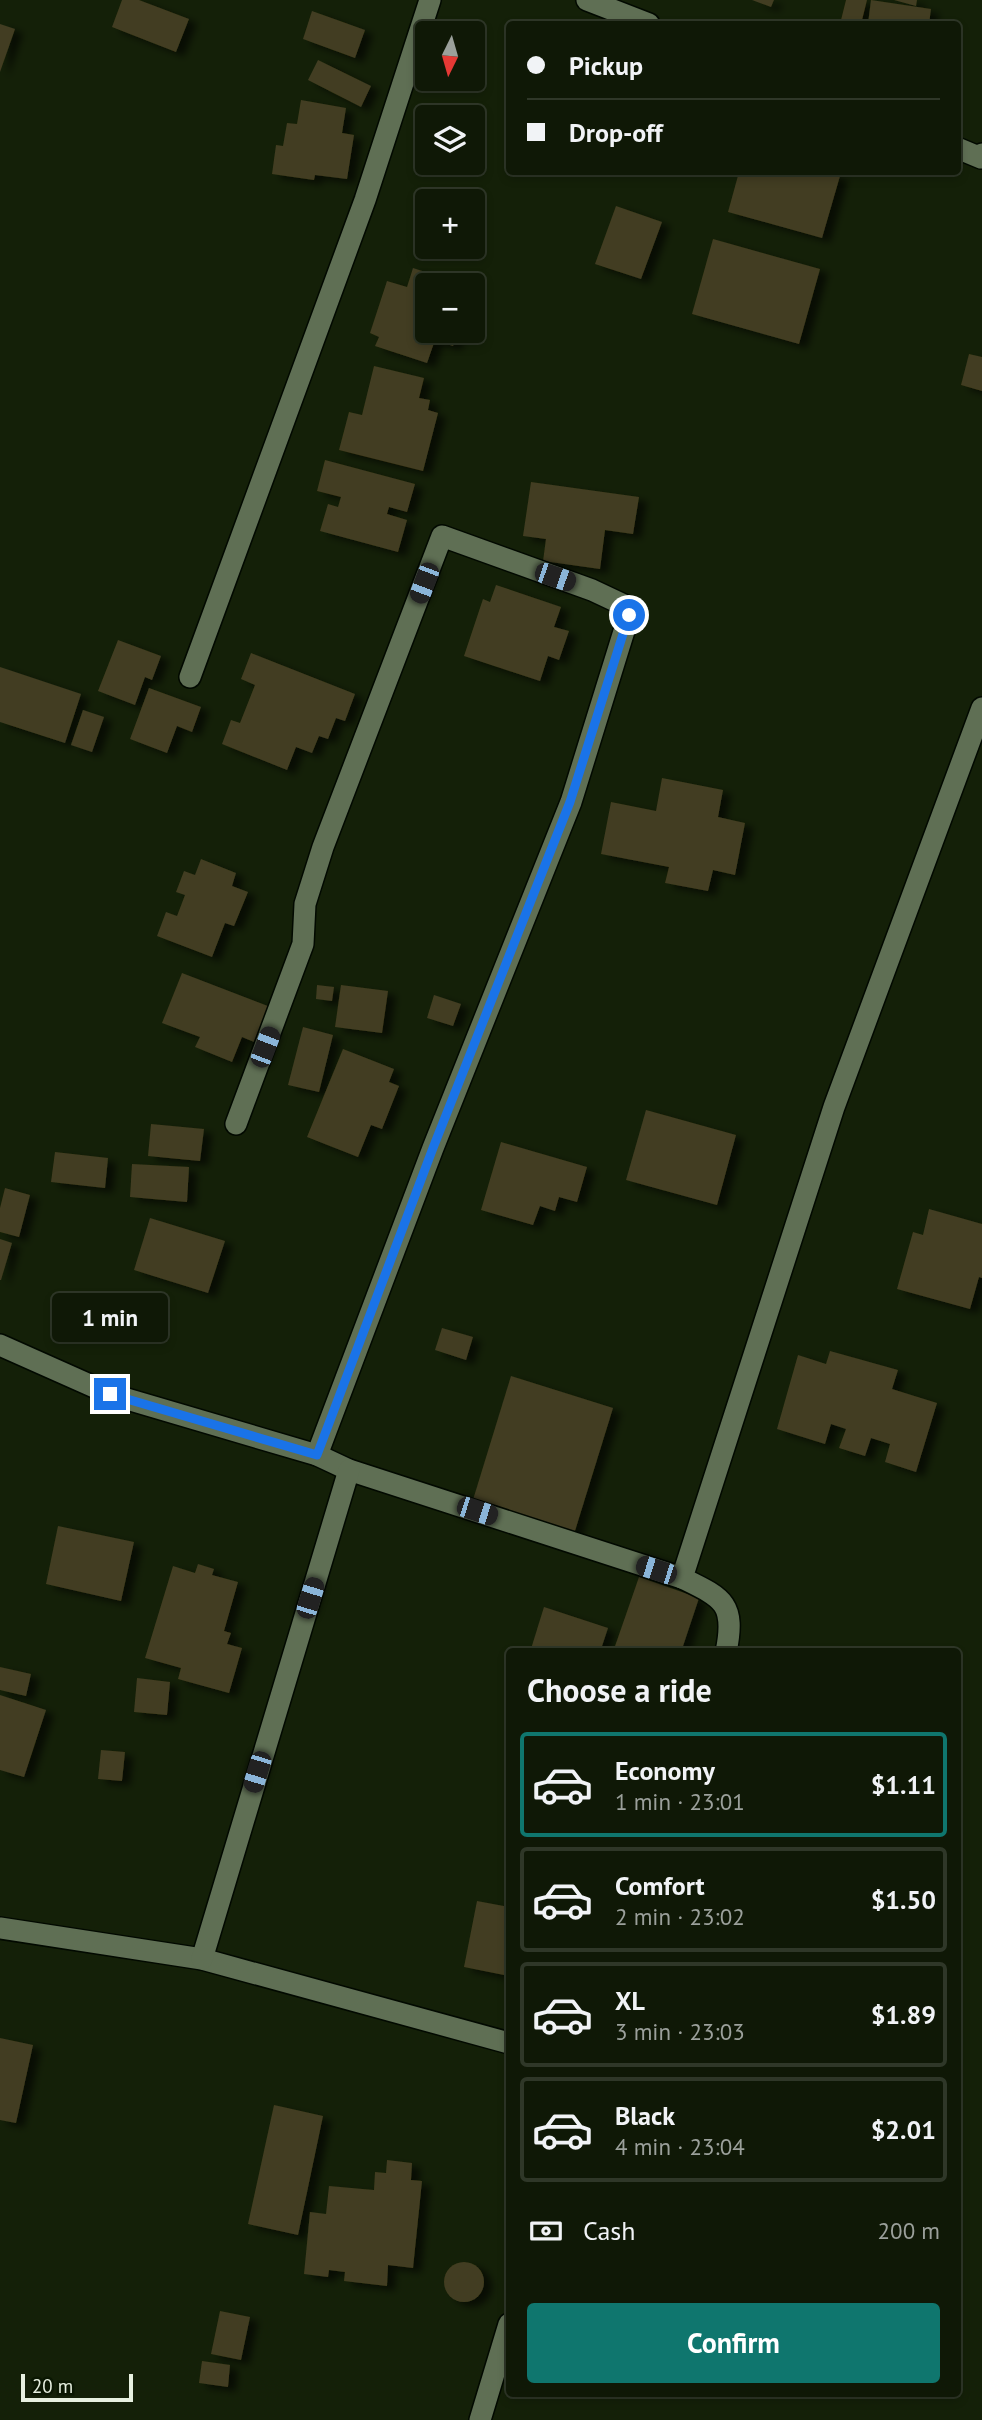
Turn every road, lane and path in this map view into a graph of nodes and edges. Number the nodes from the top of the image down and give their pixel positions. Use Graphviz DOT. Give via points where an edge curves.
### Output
graph roads {
  1 [pos="430,0"];
  2 [pos="587,0"];
  3 [pos="641,21"];
  4 [pos="961,150"];
  5 [pos="982,154"];
  6 [pos="190,677"];
  7 [pos="982,708"];
  8 [pos="236,1124"];
  9 [pos="0,1345"];
  10 [pos="317,1455"];
  11 [pos="349,1470"];
  12 [pos="682,1578"];
  13 [pos="727,1648"];
  14 [pos="0,1928"];
  15 [pos="202,1959"];
  16 [pos="506,2042"];
  17 [pos="506,2334"];
  18 [pos="480,2420"];
  1 -- 6 [label="street" via="365,200"];
  2 -- 3 [label="street"];
  4 -- 5 [label="street" via="981,158"];
  7 -- 12 [label="street" via="834,1107"];
  8 -- 10 [label="street" via="303,944 305,904 323,847 442,536 626,606 629,615 570,802"];
  9 -- 10 [label="street" via="110,1394"];
  10 -- 11 [label="street"];
  11 -- 12 [label="street"];
  11 -- 15 [label="street"];
  12 -- 13 [label="street" via="712,1592 726,1608 732,1625"];
  14 -- 15 [label="street"];
  15 -- 16 [label="street"];
  17 -- 18 [label="street"];
}
